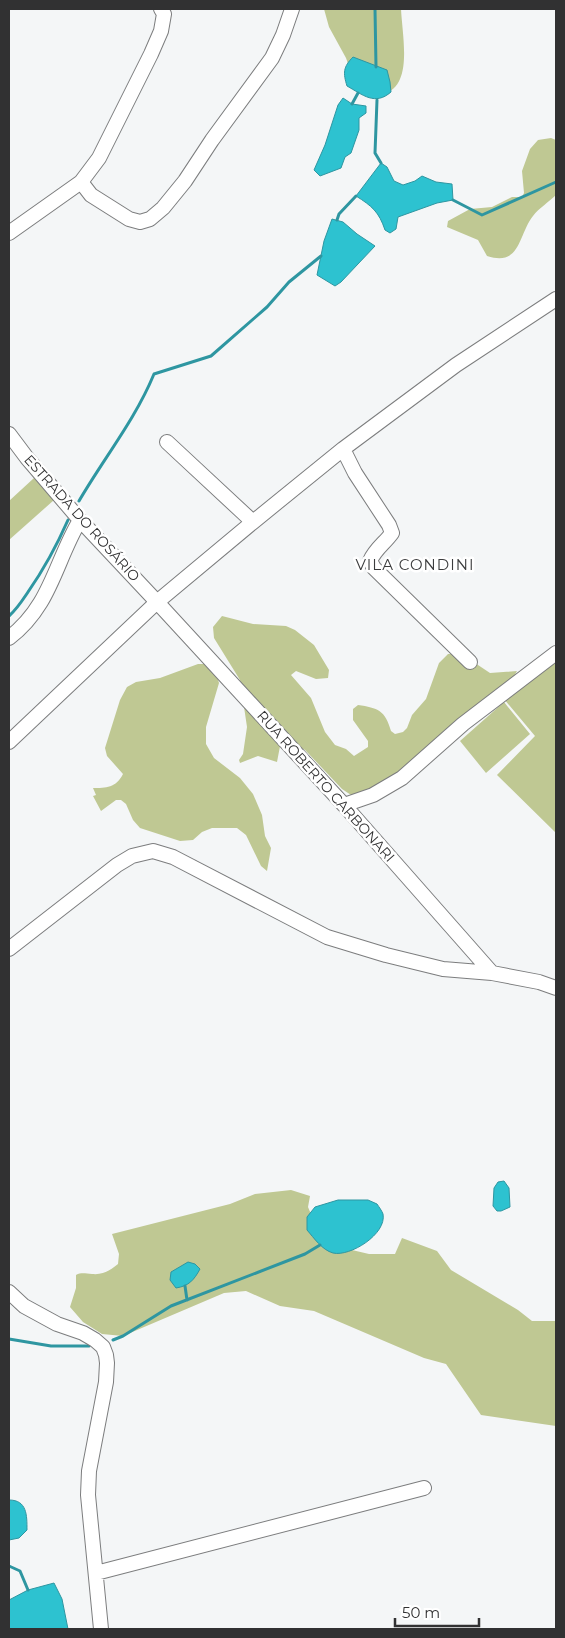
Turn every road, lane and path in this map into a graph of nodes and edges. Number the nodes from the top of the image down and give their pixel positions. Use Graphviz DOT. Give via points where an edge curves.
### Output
graph roads {
  1 [pos="161,9"];
  2 [pos="292,9"];
  3 [pos="81,182"];
  4 [pos="9,233"];
  5 [pos="556,299"];
  6 [pos="9,434"];
  7 [pos="167,442"];
  8 [pos="343,449"];
  9 [pos="80,520"];
  10 [pos="253,522"];
  11 [pos="157,602"];
  12 [pos="9,638"];
  13 [pos="556,653"];
  14 [pos="470,662"];
  15 [pos="9,742"];
  16 [pos="344,805"];
  17 [pos="9,949"];
  18 [pos="492,973"];
  19 [pos="556,988"];
  20 [pos="9,1292"];
  21 [pos="424,1488"];
  22 [pos="96,1572"];
  23 [pos="101,1629"];
  1 -- 3 [label="street" via="164,14 161,31 151,54 99,158"];
  2 -- 3 [label="street" via="272,58 185,182 163,208 140,222 129,219 91,195"];
  3 -- 4 [label="street"];
  5 -- 8 [label="street" via="456,365"];
  6 -- 9 [label="street, ESTRADA DO ROSÁRIO"];
  7 -- 10 [label="street"];
  8 -- 10 [label="street"];
  8 -- 14 [label="street" via="392,533 373,553 370,560 374,568"];
  9 -- 11 [label="street, ESTRADA DO ROSÁRIO"];
  9 -- 12 [label="street" via="42,601"];
  10 -- 11 [label="street"];
  11 -- 15 [label="street"];
  11 -- 16 [label="street, RUA ROBERTO CARBONARI"];
  13 -- 16 [label="street" via="463,724 402,778 373,795"];
  16 -- 18 [label="street, RUA ROBERTO CARBONARI"];
  17 -- 18 [label="street" via="117,864 153,851 172,857 327,937 443,969"];
  18 -- 19 [label="street"];
  20 -- 22 [label="street" via="24,1306 95,1340 106,1354 106,1382 89,1471 88,1496"];
  21 -- 22 [label="street"];
  22 -- 23 [label="street"];
}
